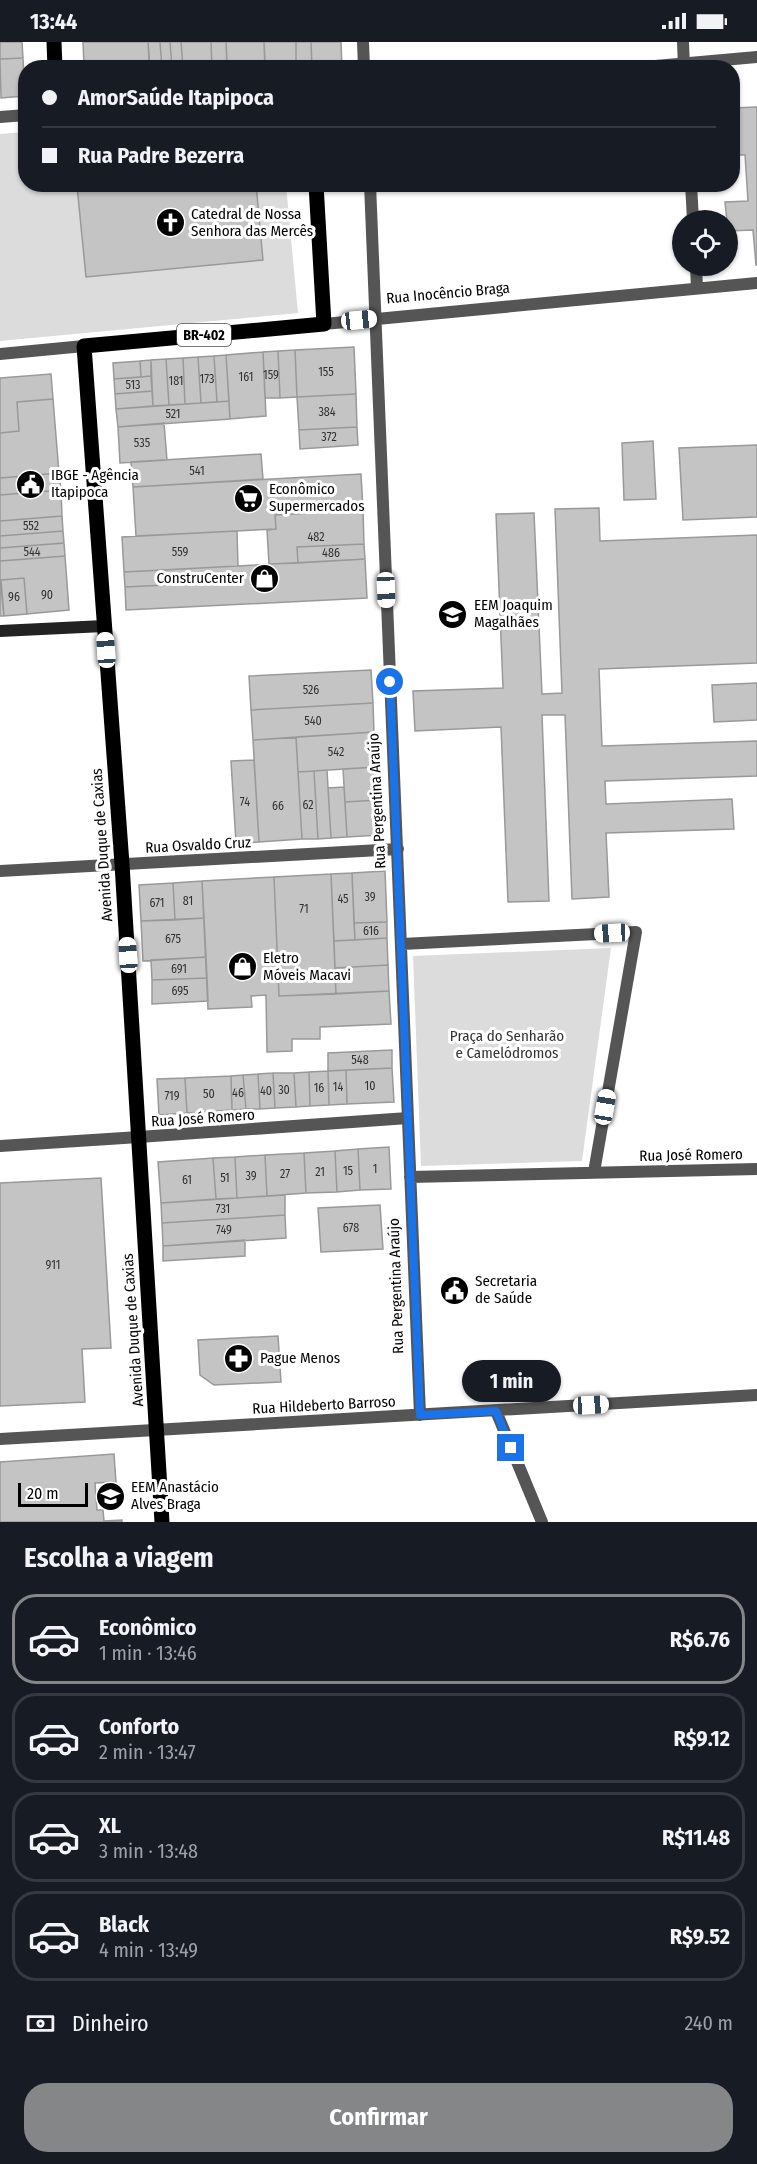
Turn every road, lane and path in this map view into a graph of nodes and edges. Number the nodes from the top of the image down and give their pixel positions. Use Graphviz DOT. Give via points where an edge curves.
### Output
graph roads {
  1 [pos="54,42"];
  2 [pos="363,42"];
  3 [pos="683,42"];
  4 [pos="757,57"];
  5 [pos="55,60"];
  6 [pos="364,60"];
  7 [pos="684,60"];
  8 [pos="730,60"];
  9 [pos="18,116"];
  10 [pos="0,117"];
  11 [pos="316,192"];
  12 [pos="370,192"];
  13 [pos="691,192"];
  14 [pos="692,210"];
  15 [pos="696,276"];
  16 [pos="757,283"];
  17 [pos="697,288"];
  18 [pos="376,318"];
  19 [pos="324,324"];
  20 [pos="84,346"];
  21 [pos="0,354"];
  22 [pos="104,626"];
  23 [pos="0,632"];
  24 [pos="398,849"];
  25 [pos="122,864"];
  26 [pos="0,872"];
  27 [pos="402,944"];
  28 [pos="408,1118"];
  29 [pos="139,1137"];
  30 [pos="0,1146"];
  31 [pos="757,1169"];
  32 [pos="594,1172"];
  33 [pos="410,1177"];
  34 [pos="757,1395"];
  35 [pos="496,1411"];
  36 [pos="420,1415"];
  37 [pos="157,1430"];
  38 [pos="0,1439"];
  39 [pos="162,1522"];
  40 [pos="542,1522"];
  1 -- 5 [label="main road"];
  2 -- 6 [label="street"];
  3 -- 7 [label="street"];
  4 -- 8 [label="street"];
  9 -- 10 [label="street"];
  11 -- 19 [label="main road"];
  12 -- 18 [label="street, Rua Pergentina Araújo"];
  13 -- 14 [label="street"];
  15 -- 17 [label="street"];
  16 -- 17 [label="street, Rua Inocêncio Braga"];
  17 -- 18 [label="street, Rua Inocêncio Braga"];
  18 -- 19 [label="street, Rua Inocêncio Braga"];
  18 -- 24 [label="street, Rua Pergentina Araújo"];
  19 -- 20 [label="main road, Rua Inocêncio Braga / BR-402"];
  20 -- 21 [label="street, Rua Inocêncio Braga"];
  20 -- 22 [label="main road, Avenida Duque de Caxias"];
  22 -- 23 [label="main road"];
  22 -- 25 [label="main road, Avenida Duque de Caxias"];
  24 -- 25 [label="street, Rua Osvaldo Cruz"];
  24 -- 27 [label="street, Rua Pergentina Araújo"];
  25 -- 26 [label="street, Rua Osvaldo Cruz"];
  25 -- 29 [label="main road, Avenida Duque de Caxias"];
  27 -- 28 [label="street, Rua Pergentina Araújo"];
  27 -- 32 [label="street" via="636,932"];
  28 -- 29 [label="street, Rua José Romero"];
  28 -- 33 [label="street, Rua Pergentina Araújo"];
  29 -- 30 [label="street, Rua José Romero"];
  29 -- 37 [label="main road, Avenida Duque de Caxias"];
  31 -- 32 [label="street, Rua José Romero"];
  32 -- 33 [label="street, Rua José Romero"];
  33 -- 36 [label="street, Rua Pergentina Araújo"];
  34 -- 35 [label="street, Rua Hildeberto Barroso"];
  35 -- 36 [label="street, Rua Hildeberto Barroso"];
  35 -- 40 [label="street"];
  36 -- 37 [label="street, Rua Hildeberto Barroso"];
  37 -- 38 [label="street, Rua Hildeberto Barroso"];
  37 -- 39 [label="main road, Avenida Duque de Caxias"];
}
